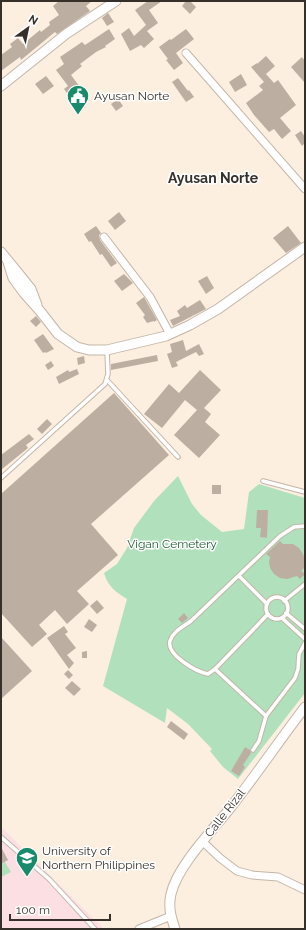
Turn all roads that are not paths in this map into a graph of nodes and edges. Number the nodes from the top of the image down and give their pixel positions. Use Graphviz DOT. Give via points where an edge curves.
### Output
graph roads {
  1 [pos="111,2"];
  2 [pos="186,53"];
  3 [pos="1,86"];
  4 [pos="305,189"];
  5 [pos="104,237"];
  6 [pos="305,247"];
  7 [pos="1,252"];
  8 [pos="170,334"];
  9 [pos="107,350"];
  10 [pos="107,380"];
  11 [pos="178,457"];
  12 [pos="1,478"];
  13 [pos="263,481"];
  14 [pos="305,492"];
  15 [pos="305,526"];
  16 [pos="239,576"];
  17 [pos="305,584"];
  18 [pos="284,601"];
  19 [pos="267,604"];
  20 [pos="286,613"];
  21 [pos="268,614"];
  22 [pos="282,618"];
  23 [pos="305,629"];
  24 [pos="305,639"];
  25 [pos="305,643"];
  26 [pos="215,668"];
  27 [pos="305,707"];
  28 [pos="266,716"];
  29 [pos="253,750"];
  30 [pos="1,837"];
  31 [pos="202,841"];
  32 [pos="305,890"];
  33 [pos="171,916"];
  34 [pos="95,929"];
  35 [pos="139,929"];
  36 [pos="175,929"];
  1 -- 3 [label="street"];
  2 -- 4 [label="street"];
  5 -- 8 [label="street" via="150,297"];
  6 -- 8 [label="street" via="218,309 190,326"];
  7 -- 9 [label="street" via="58,334 77,347"];
  8 -- 9 [label="street"];
  9 -- 10 [label="lane"];
  10 -- 11 [label="lane"];
  10 -- 12 [label="lane"];
  13 -- 14 [label="lane"];
  15 -- 16 [label="lane" via="294,527 280,536"];
  16 -- 19 [label="lane"];
  16 -- 26 [label="lane" via="176,632 170,641 172,650 178,657 195,670 208,674"];
  17 -- 18 [label="lane"];
  18 -- 19 [label="lane" via="274,598"];
  18 -- 20 [label="lane"];
  19 -- 21 [label="lane"];
  20 -- 22 [label="lane"];
  20 -- 23 [label="lane"];
  21 -- 22 [label="lane" via="273,619"];
  21 -- 26 [label="lane"];
  22 -- 24 [label="lane"];
  25 -- 28 [label="lane" via="299,654 295,678"];
  26 -- 28 [label="lane"];
  27 -- 31 [label="street, Calle Rizal" via="228,811"];
  28 -- 29 [label="lane" via="259,741"];
  30 -- 34 [label="lane" via="49,879"];
  31 -- 32 [label="street" via="237,871 278,878"];
  31 -- 33 [label="street, Calle Rizal" via="179,874 171,893"];
  33 -- 35 [label="street"];
  33 -- 36 [label="street, Calle Rizal"];
}
